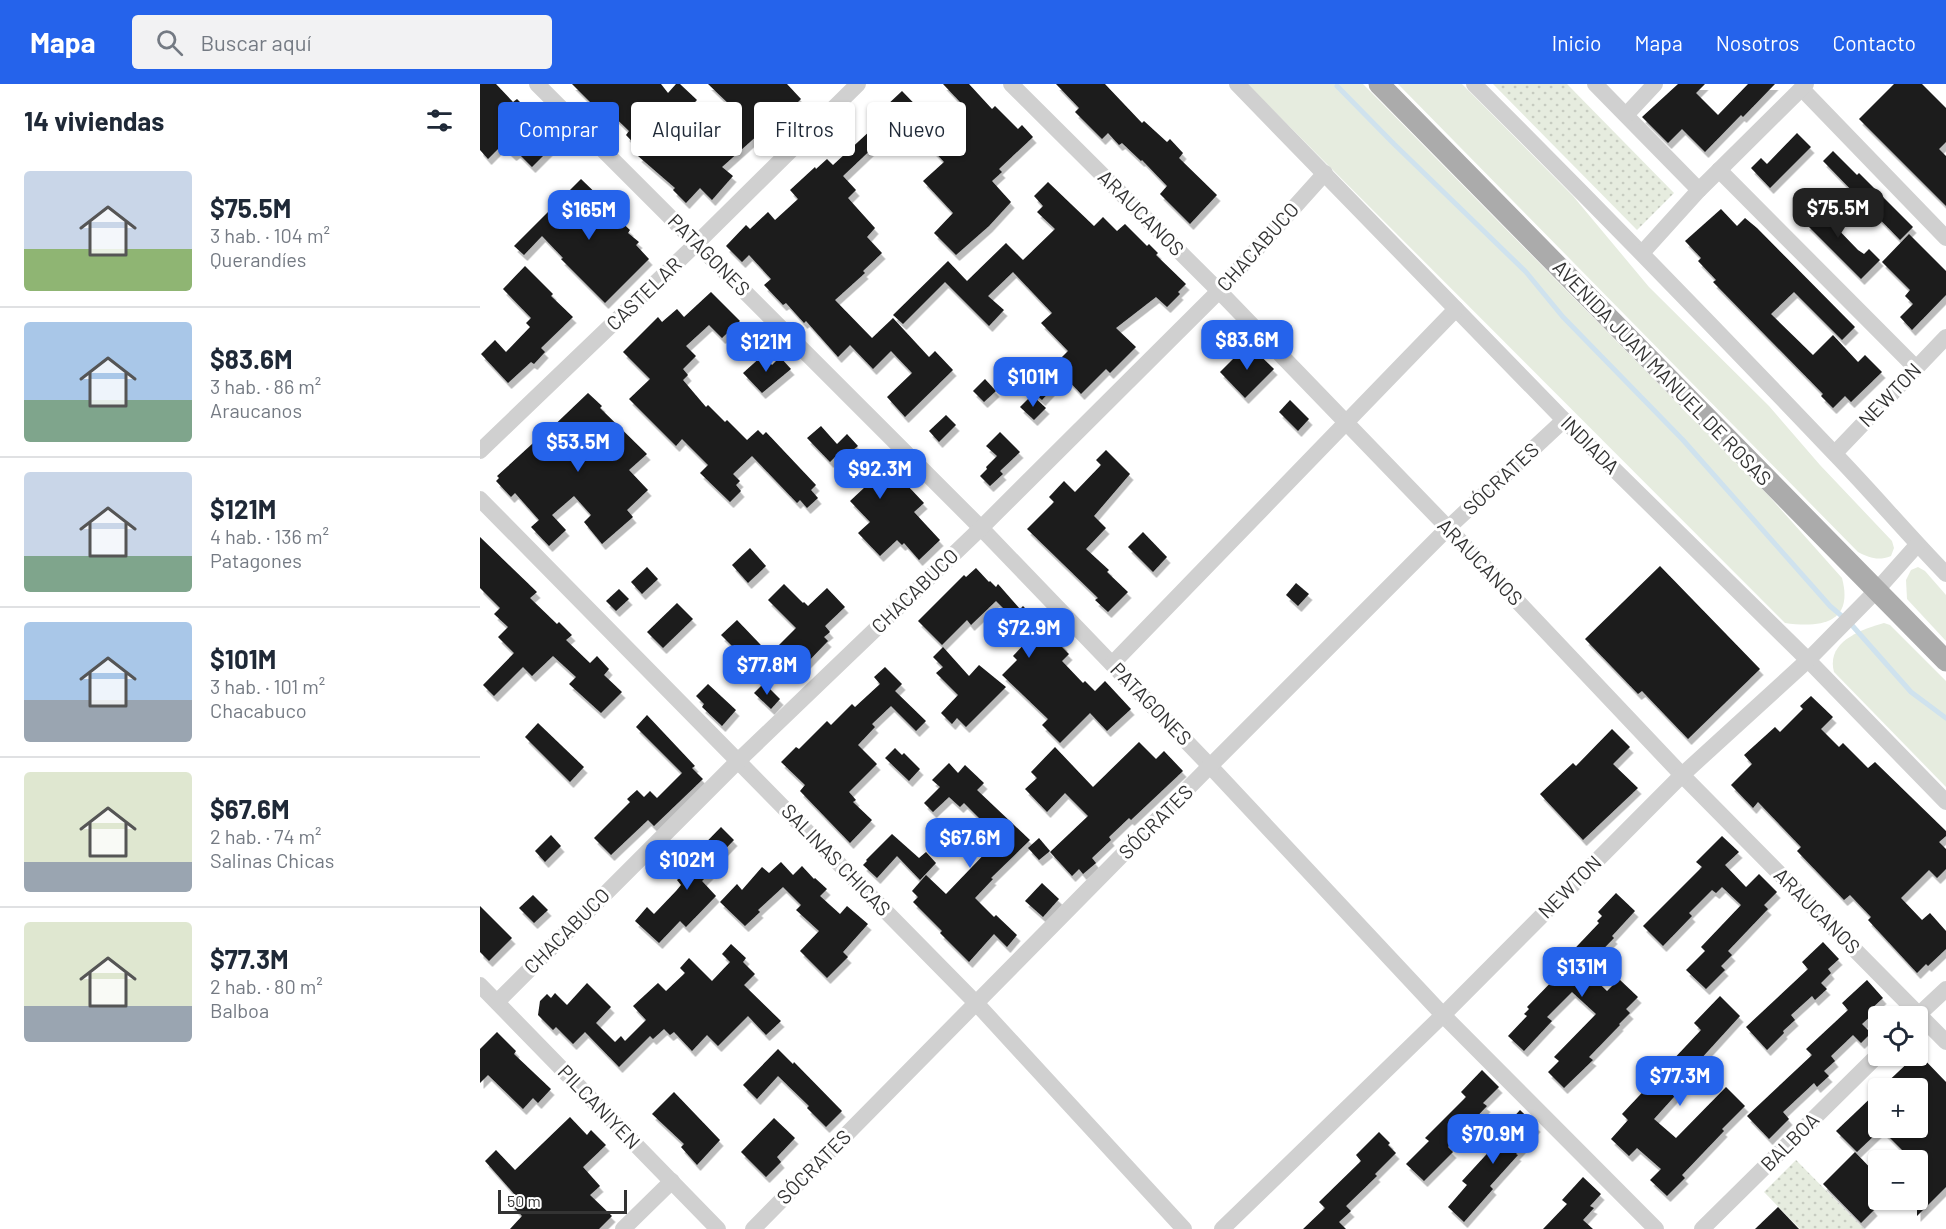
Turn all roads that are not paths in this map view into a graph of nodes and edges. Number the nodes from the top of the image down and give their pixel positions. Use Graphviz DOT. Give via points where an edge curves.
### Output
graph roads {
  1 [pos="537,84"];
  2 [pos="858,84"];
  3 [pos="1011,84"];
  4 [pos="1237,84"];
  5 [pos="1379,84"];
  6 [pos="1474,84"];
  7 [pos="1595,84"];
  8 [pos="1655,84"];
  9 [pos="1804,86"];
  10 [pos="1626,115"];
  11 [pos="1719,170"];
  12 [pos="1325,173"];
  13 [pos="1699,190"];
  14 [pos="1946,238"];
  15 [pos="697,243"];
  16 [pos="1642,254"];
  17 [pos="1219,291"];
  18 [pos="1456,309"];
  19 [pos="1946,337"];
  20 [pos="1915,367"];
  21 [pos="1564,420"];
  22 [pos="1346,423"];
  23 [pos="480,451"];
  24 [pos="1835,453"];
  25 [pos="480,499"];
  26 [pos="981,528"];
  27 [pos="1448,528"];
  28 [pos="1917,545"];
  29 [pos="1946,574"];
  30 [pos="1876,591"];
  31 [pos="1808,660"];
  32 [pos="1946,661"];
  33 [pos="1112,664"];
  34 [pos="738,761"];
  35 [pos="1210,766"];
  36 [pos="1683,775"];
  37 [pos="1946,802"];
  38 [pos="480,985"];
  39 [pos="1946,989"];
  40 [pos="496,1002"];
  41 [pos="976,1004"];
  42 [pos="1908,1006"];
  43 [pos="1928,1006"];
  44 [pos="1443,1015"];
  45 [pos="1928,1025"];
  46 [pos="1946,1042"];
  47 [pos="1868,1065"];
  48 [pos="672,1181"];
  49 [pos="623,1229"];
  50 [pos="718,1229"];
  51 [pos="753,1229"];
  52 [pos="1184,1229"];
  53 [pos="1222,1229"];
  54 [pos="1656,1229"];
  55 [pos="1702,1229"];
  1 -- 15 [label="street, PATAGONES"];
  2 -- 15 [label="street, CASTELAR"];
  3 -- 17 [label="street, ARAUCANOS"];
  4 -- 12 [label="street, INDIADA"];
  5 -- 30 [label="main road, AVENIDA JUAN MANUEL DE ROSAS"];
  6 -- 16 [label="street"];
  7 -- 10 [label="street"];
  8 -- 10 [label="street"];
  9 -- 11 [label="street"];
  9 -- 14 [label="street"];
  10 -- 13 [label="street"];
  11 -- 13 [label="street"];
  11 -- 20 [label="street"];
  12 -- 17 [label="street, CHACABUCO"];
  12 -- 18 [label="street, INDIADA"];
  13 -- 16 [label="street"];
  15 -- 23 [label="street, CASTELAR"];
  15 -- 26 [label="street, PATAGONES"];
  16 -- 24 [label="street"];
  17 -- 22 [label="street, ARAUCANOS"];
  17 -- 26 [label="street, CHACABUCO"];
  18 -- 21 [label="street, INDIADA"];
  18 -- 22 [label="street"];
  19 -- 20 [label="street, NEWTON"];
  20 -- 24 [label="street, NEWTON"];
  21 -- 27 [label="street, SÓCRATES"];
  21 -- 31 [label="street, INDIADA"];
  22 -- 27 [label="street, ARAUCANOS"];
  22 -- 33 [label="street"];
  24 -- 28 [label="street"];
  25 -- 34 [label="street, SALINAS CHICAS"];
  26 -- 33 [label="street, PATAGONES"];
  26 -- 34 [label="street, CHACABUCO"];
  27 -- 35 [label="street, SÓCRATES"];
  27 -- 36 [label="street, ARAUCANOS"];
  28 -- 29 [label="street"];
  28 -- 30 [label="street, NEWTON"];
  30 -- 31 [label="street, NEWTON"];
  30 -- 32 [label="main road, AVENIDA JUAN MANUEL DE ROSAS"];
  31 -- 36 [label="street, NEWTON"];
  31 -- 37 [label="street, INDIADA"];
  33 -- 35 [label="street, PATAGONES"];
  34 -- 40 [label="street, CHACABUCO"];
  34 -- 41 [label="street, SALINAS CHICAS"];
  35 -- 41 [label="street, SÓCRATES"];
  35 -- 44 [label="street, PATAGONES"];
  36 -- 42 [label="street, ARAUCANOS"];
  36 -- 44 [label="street, NEWTON"];
  38 -- 40 [label="street, PILCANIYEN"];
  39 -- 43 [label="street"];
  40 -- 48 [label="street, PILCANIYEN"];
  41 -- 51 [label="street, SÓCRATES"];
  41 -- 52 [label="street, SALINAS CHICAS"];
  44 -- 53 [label="street, NEWTON"];
  44 -- 54 [label="street, PATAGONES"];
  45 -- 46 [label="street, ARAUCANOS"];
  47 -- 55 [label="street, BALBOA"];
  48 -- 49 [label="street"];
  48 -- 50 [label="street, PILCANIYEN"];
}
